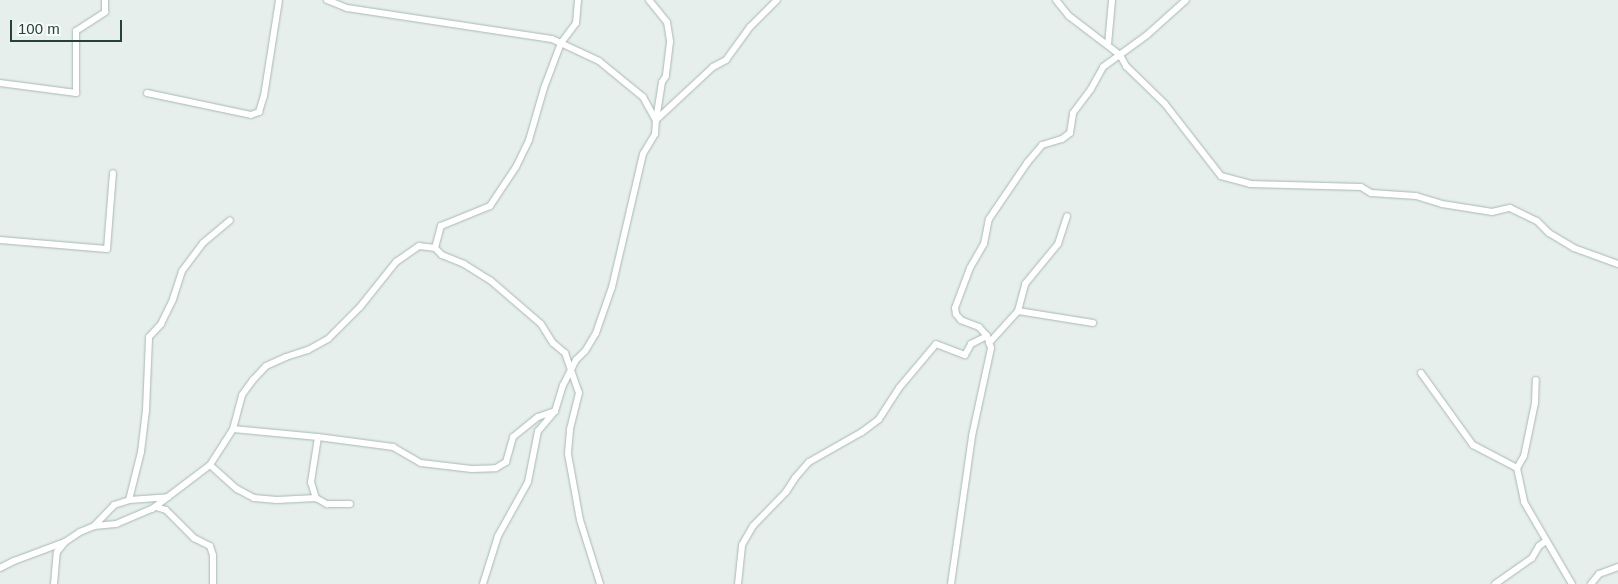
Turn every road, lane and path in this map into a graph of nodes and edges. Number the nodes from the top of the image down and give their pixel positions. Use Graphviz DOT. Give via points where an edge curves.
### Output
graph roads {
  1 [pos="105,0"];
  2 [pos="279,0"];
  3 [pos="327,0"];
  4 [pos="578,0"];
  5 [pos="649,0"];
  6 [pos="777,0"];
  7 [pos="1056,0"];
  8 [pos="1112,0"];
  9 [pos="1186,0"];
  10 [pos="561,43"];
  11 [pos="1108,45"];
  12 [pos="1120,55"];
  13 [pos="0,83"];
  14 [pos="147,94"];
  15 [pos="656,120"];
  16 [pos="113,173"];
  17 [pos="1067,216"];
  18 [pos="230,220"];
  19 [pos="0,240"];
  20 [pos="435,248"];
  21 [pos="1618,264"];
  22 [pos="1018,311"];
  23 [pos="1093,323"];
  24 [pos="988,340"];
  25 [pos="571,370"];
  26 [pos="1421,374"];
  27 [pos="1536,380"];
  28 [pos="555,411"];
  29 [pos="233,430"];
  30 [pos="318,437"];
  31 [pos="210,465"];
  32 [pos="1517,468"];
  33 [pos="168,497"];
  34 [pos="316,498"];
  35 [pos="129,500"];
  36 [pos="350,504"];
  37 [pos="156,507"];
  38 [pos="94,526"];
  39 [pos="1546,541"];
  40 [pos="66,542"];
  41 [pos="1618,567"];
  42 [pos="0,568"];
  43 [pos="54,584"];
  44 [pos="213,584"];
  45 [pos="483,584"];
  46 [pos="600,584"];
  47 [pos="738,584"];
  48 [pos="951,584"];
  49 [pos="1494,584"];
  50 [pos="1572,584"];
  51 [pos="1590,584"];
  1 -- 13 [label="street" via="105,12 76,31 76,92"];
  2 -- 14 [label="street" via="259,112 251,115"];
  3 -- 10 [label="street" via="347,8 492,28"];
  4 -- 10 [label="street" via="576,22"];
  5 -- 15 [label="street" via="667,22 670,42"];
  6 -- 15 [label="street" via="726,60"];
  7 -- 11 [label="street" via="1069,16"];
  8 -- 11 [label="street"];
  9 -- 12 [label="street"];
  10 -- 15 [label="street" via="599,61 629,84 643,97"];
  10 -- 20 [label="street" via="529,140 516,167 490,206 441,226"];
  11 -- 12 [label="street"];
  12 -- 21 [label="street" via="1126,66 1165,104 1221,176 1250,184 1361,187 1371,193 1416,196 1492,212 1510,208 1537,221 1549,233 1574,248"];
  12 -- 24 [label="street" via="1103,67 1080,101 1073,113 1070,133 1042,145 988,219 984,244 970,268 955,308 961,320 978,327"];
  15 -- 25 [label="street" via="655,134 643,154 612,287 596,333"];
  16 -- 19 [label="street" via="107,249"];
  17 -- 22 [label="street" via="1058,244 1025,284"];
  18 -- 35 [label="street" via="203,243 182,271 161,324 149,337 141,452"];
  20 -- 25 [label="street" via="442,255 490,280 542,324 565,353"];
  20 -- 29 [label="street" via="419,246 408,252 328,339 266,366 242,395"];
  22 -- 23 [label="street"];
  22 -- 24 [label="street"];
  24 -- 47 [label="street" via="972,344 965,355 936,344 899,388 879,420 809,462 753,526 739,561"];
  24 -- 48 [label="street" via="991,348 972,436"];
  25 -- 28 [label="street"];
  25 -- 46 [label="street" via="579,393 568,454 580,520"];
  26 -- 32 [label="street" via="1473,445"];
  27 -- 32 [label="street" via="1535,403 1524,456"];
  28 -- 30 [label="street" via="538,417 513,437 506,462 496,468 472,469 421,463 394,447"];
  28 -- 45 [label="street" via="538,431 528,482 498,536"];
  29 -- 30 [label="street"];
  29 -- 31 [label="street"];
  30 -- 34 [label="street" via="311,482"];
  31 -- 33 [label="street"];
  31 -- 34 [label="street" via="254,498"];
  32 -- 39 [label="street" via="1524,502"];
  33 -- 35 [label="street"];
  33 -- 37 [label="street"];
  34 -- 36 [label="street" via="327,504"];
  35 -- 38 [label="street" via="114,505"];
  37 -- 38 [label="street" via="116,524"];
  37 -- 44 [label="street" via="166,510 194,538 210,546"];
  38 -- 40 [label="street"];
  39 -- 49 [label="street" via="1532,558"];
  39 -- 50 [label="street"];
  40 -- 42 [label="street"];
  40 -- 43 [label="street" via="57,552"];
  41 -- 51 [label="street" via="1599,574"];
}
